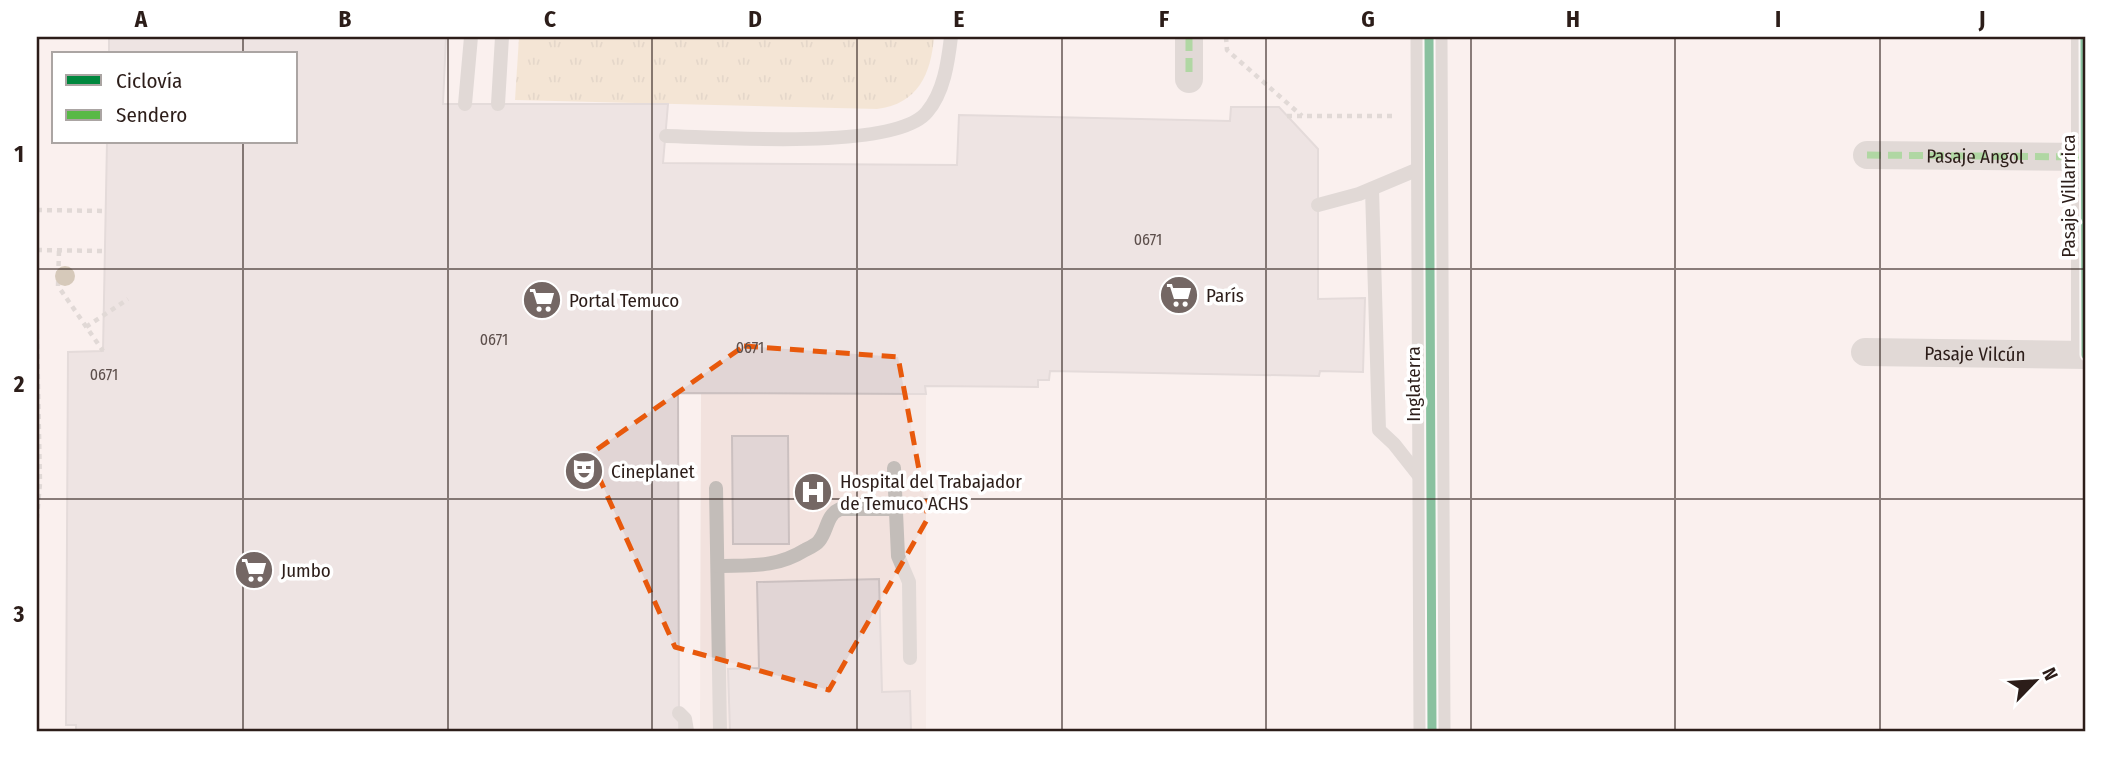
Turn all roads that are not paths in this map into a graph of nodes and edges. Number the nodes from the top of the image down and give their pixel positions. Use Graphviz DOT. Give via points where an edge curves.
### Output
graph roads {
  1 [pos="471,37"];
  2 [pos="502,37"];
  3 [pos="951,37"];
  4 [pos="1189,37"];
  5 [pos="1429,37"];
  6 [pos="2085,37"];
  7 [pos="1189,79"];
  8 [pos="466,104"];
  9 [pos="498,104"];
  10 [pos="666,136"];
  11 [pos="1867,155"];
  12 [pos="2085,157"];
  13 [pos="1429,165"];
  14 [pos="1373,189"];
  15 [pos="1318,205"];
  16 [pos="1865,352"];
  17 [pos="2086,355"];
  18 [pos="894,468"];
  19 [pos="716,488"];
  20 [pos="1431,490"];
  21 [pos="895,509"];
  22 [pos="718,566"];
  23 [pos="910,658"];
  24 [pos="679,713"];
  25 [pos="687,731"];
  26 [pos="720,731"];
  27 [pos="1432,731"];
  1 -- 8 [label="lane"];
  2 -- 9 [label="lane"];
  3 -- 10 [label="lane" via="935,100 926,114 898,130 825,138"];
  4 -- 7 [label="street"];
  5 -- 13 [label="street, Inglaterra"];
  6 -- 12 [label="street, Pasaje Villarrica"];
  11 -- 12 [label="street, Pasaje Angol"];
  12 -- 17 [label="street, Pasaje Villarrica"];
  13 -- 14 [label="lane"];
  13 -- 20 [label="street, Inglaterra"];
  14 -- 15 [label="lane"];
  14 -- 20 [label="lane" via="1379,430"];
  16 -- 17 [label="street, Pasaje Vilcún"];
  18 -- 21 [label="lane"];
  19 -- 22 [label="lane"];
  20 -- 27 [label="street, Inglaterra"];
  21 -- 22 [label="lane" via="840,509 830,516 819,542 794,558 779,564"];
  21 -- 23 [label="lane" via="898,556 909,582"];
  22 -- 26 [label="lane"];
  24 -- 25 [label="lane"];
}
